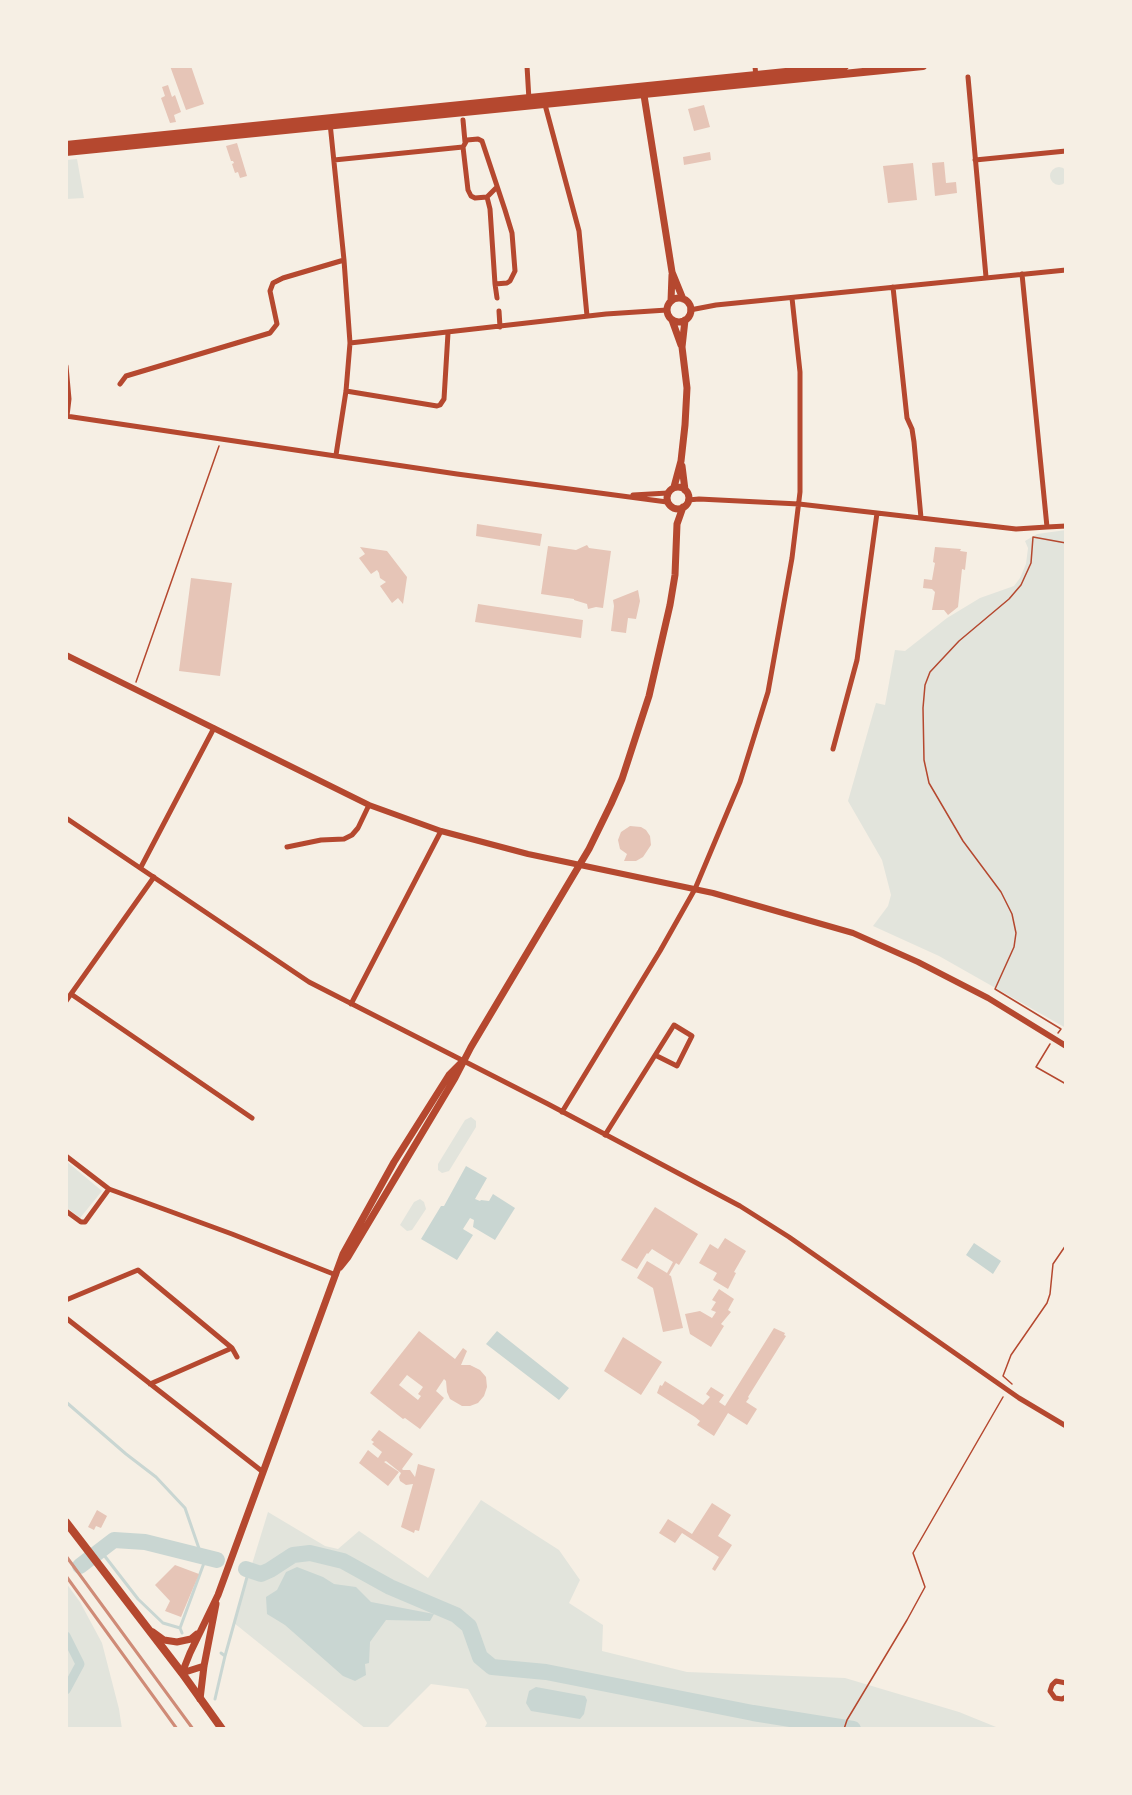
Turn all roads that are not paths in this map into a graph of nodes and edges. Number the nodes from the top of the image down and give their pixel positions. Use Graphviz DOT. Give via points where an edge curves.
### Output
graph roads {
  1 [pos="527,66"];
  2 [pos="845,66"];
  3 [pos="922,66"];
  4 [pos="756,74"];
  5 [pos="968,77"];
  6 [pos="643,90"];
  7 [pos="544,99"];
  8 [pos="529,101"];
  9 [pos="463,120"];
  10 [pos="330,122"];
  11 [pos="464,144"];
  12 [pos="66,145"];
  13 [pos="1066,151"];
  14 [pos="66,153"];
  15 [pos="334,160"];
  16 [pos="975,160"];
  17 [pos="497,186"];
  18 [pos="487,197"];
  19 [pos="344,260"];
  20 [pos="1066,270"];
  21 [pos="672,272"];
  22 [pos="1022,274"];
  23 [pos="986,277"];
  24 [pos="495,284"];
  25 [pos="893,287"];
  26 [pos="497,298"];
  27 [pos="792,298"];
  28 [pos="683,299"];
  29 [pos="671,301"];
  30 [pos="667,310"];
  31 [pos="690,310"];
  32 [pos="499,311"];
  33 [pos="587,316"];
  34 [pos="672,320"];
  35 [pos="685,320"];
  36 [pos="500,327"];
  37 [pos="448,333"];
  38 [pos="350,343"];
  39 [pos="682,347"];
  40 [pos="66,366"];
  41 [pos="120,384"];
  42 [pos="346,391"];
  43 [pos="67,416"];
  44 [pos="336,456"];
  45 [pos="681,461"];
  46 [pos="674,487"];
  47 [pos="668,493"];
  48 [pos="621,496"];
  49 [pos="687,496"];
  50 [pos="798,504"];
  51 [pos="670,505"];
  52 [pos="683,507"];
  53 [pos="877,513"];
  54 [pos="921,518"];
  55 [pos="677,524"];
  56 [pos="1066,526"];
  57 [pos="1047,527"];
  58 [pos="66,655"];
  59 [pos="214,729"];
  60 [pos="833,749"];
  61 [pos="369,805"];
  62 [pos="66,818"];
  63 [pos="441,831"];
  64 [pos="287,847"];
  65 [pos="580,864"];
  66 [pos="141,867"];
  67 [pos="154,877"];
  68 [pos="695,889"];
  69 [pos="71,994"];
  70 [pos="66,1001"];
  71 [pos="351,1004"];
  72 [pos="1066,1046"];
  73 [pos="657,1056"];
  74 [pos="463,1061"];
  75 [pos="562,1112"];
  76 [pos="252,1118"];
  77 [pos="605,1135"];
  78 [pos="66,1156"];
  79 [pos="109,1189"];
  80 [pos="66,1211"];
  81 [pos="336,1275"];
  82 [pos="66,1300"];
  83 [pos="66,1318"];
  84 [pos="232,1348"];
  85 [pos="237,1357"];
  86 [pos="150,1384"];
  87 [pos="1066,1426"];
  88 [pos="263,1472"];
  89 [pos="66,1522"];
  90 [pos="218,1595"];
  91 [pos="149,1629"];
  92 [pos="201,1630"];
  93 [pos="204,1666"];
  94 [pos="182,1673"];
  95 [pos="1066,1683"];
  96 [pos="1066,1699"];
  97 [pos="201,1700"];
  98 [pos="222,1729"];
  1 -- 8 [label="street"];
  2 -- 4 [label="main road"];
  3 -- 4 [label="main road"];
  4 -- 6 [label="main road"];
  5 -- 16 [label="street"];
  6 -- 7 [label="main road"];
  6 -- 21 [label="main road"];
  7 -- 8 [label="main road"];
  7 -- 33 [label="street" via="579,231"];
  8 -- 10 [label="main road"];
  9 -- 11 [label="street"];
  10 -- 12 [label="main road"];
  10 -- 14 [label="main road"];
  10 -- 15 [label="street"];
  11 -- 15 [label="street"];
  11 -- 17 [label="street" via="481,139"];
  11 -- 18 [label="street" via="469,194"];
  13 -- 16 [label="street"];
  15 -- 19 [label="street"];
  16 -- 23 [label="street"];
  17 -- 18 [label="street"];
  17 -- 24 [label="street" via="512,233 515,271 510,281"];
  18 -- 24 [label="street"];
  19 -- 38 [label="street"];
  19 -- 41 [label="street" via="273,284 270,291 277,324 270,333 126,376"];
  20 -- 22 [label="street"];
  21 -- 28 [label="main road"];
  21 -- 29 [label="main road"];
  22 -- 23 [label="street"];
  22 -- 57 [label="street"];
  23 -- 25 [label="street"];
  24 -- 26 [label="street"];
  25 -- 27 [label="street"];
  25 -- 54 [label="street"];
  27 -- 31 [label="street"];
  27 -- 50 [label="street" via="800,372"];
  28 -- 29 [label="main road"];
  28 -- 31 [label="main road"];
  29 -- 30 [label="main road"];
  30 -- 33 [label="street"];
  30 -- 34 [label="main road"];
  31 -- 35 [label="main road"];
  32 -- 36 [label="street"];
  33 -- 36 [label="street"];
  34 -- 35 [label="main road"];
  34 -- 39 [label="main road"];
  35 -- 39 [label="main road"];
  36 -- 37 [label="street"];
  37 -- 38 [label="street"];
  37 -- 42 [label="street" via="444,399 440,405"];
  38 -- 42 [label="street"];
  39 -- 45 [label="main road" via="687,388"];
  40 -- 43 [label="street"];
  42 -- 44 [label="street"];
  43 -- 44 [label="street"];
  44 -- 48 [label="street"];
  45 -- 46 [label="main road"];
  45 -- 49 [label="main road"];
  46 -- 47 [label="main road"];
  46 -- 49 [label="main road" via="680,487"];
  47 -- 48 [label="street"];
  47 -- 51 [label="main road"];
  48 -- 51 [label="street"];
  49 -- 50 [label="street"];
  49 -- 52 [label="main road"];
  50 -- 53 [label="street"];
  50 -- 68 [label="street" via="768,692 740,782"];
  51 -- 52 [label="main road"];
  51 -- 55 [label="main road"];
  52 -- 55 [label="main road"];
  53 -- 54 [label="street"];
  53 -- 60 [label="street" via="856,660"];
  54 -- 57 [label="street"];
  55 -- 65 [label="main road" via="675,575 649,696 622,779"];
  56 -- 57 [label="street"];
  58 -- 59 [label="street"];
  59 -- 61 [label="street"];
  59 -- 66 [label="street"];
  61 -- 63 [label="street"];
  61 -- 64 [label="street" via="352,835"];
  62 -- 66 [label="street"];
  63 -- 65 [label="street"];
  63 -- 71 [label="street"];
  65 -- 68 [label="street"];
  65 -- 74 [label="main road"];
  66 -- 67 [label="street"];
  67 -- 69 [label="street"];
  67 -- 71 [label="street" via="309,982"];
  68 -- 72 [label="street" via="853,933 988,998"];
  68 -- 75 [label="street"];
  69 -- 70 [label="street"];
  69 -- 76 [label="street"];
  71 -- 74 [label="street"];
  73 -- 73 [label="street" via="674,1025 692,1036 677,1066"];
  73 -- 77 [label="street"];
  74 -- 75 [label="street"];
  74 -- 81 [label="main road"];
  75 -- 77 [label="street"];
  77 -- 87 [label="street" via="740,1206 1019,1398"];
  78 -- 79 [label="street"];
  79 -- 80 [label="street" via="85,1222"];
  79 -- 81 [label="street"];
  81 -- 88 [label="main road"];
  82 -- 84 [label="street" via="138,1270"];
  83 -- 86 [label="street"];
  84 -- 85 [label="street"];
  84 -- 86 [label="street"];
  86 -- 88 [label="street"];
  88 -- 90 [label="main road"];
  89 -- 91 [label="main road"];
  90 -- 92 [label="main road"];
  90 -- 93 [label="main road"];
  91 -- 92 [label="main road" via="164,1640 177,1642 191,1639"];
  91 -- 94 [label="main road"];
  92 -- 94 [label="main road"];
  93 -- 94 [label="main road"];
  93 -- 97 [label="main road"];
  94 -- 97 [label="main road"];
  95 -- 96 [label="street" via="1056,1681 1050,1688 1053,1696"];
  97 -- 98 [label="main road"];
}
